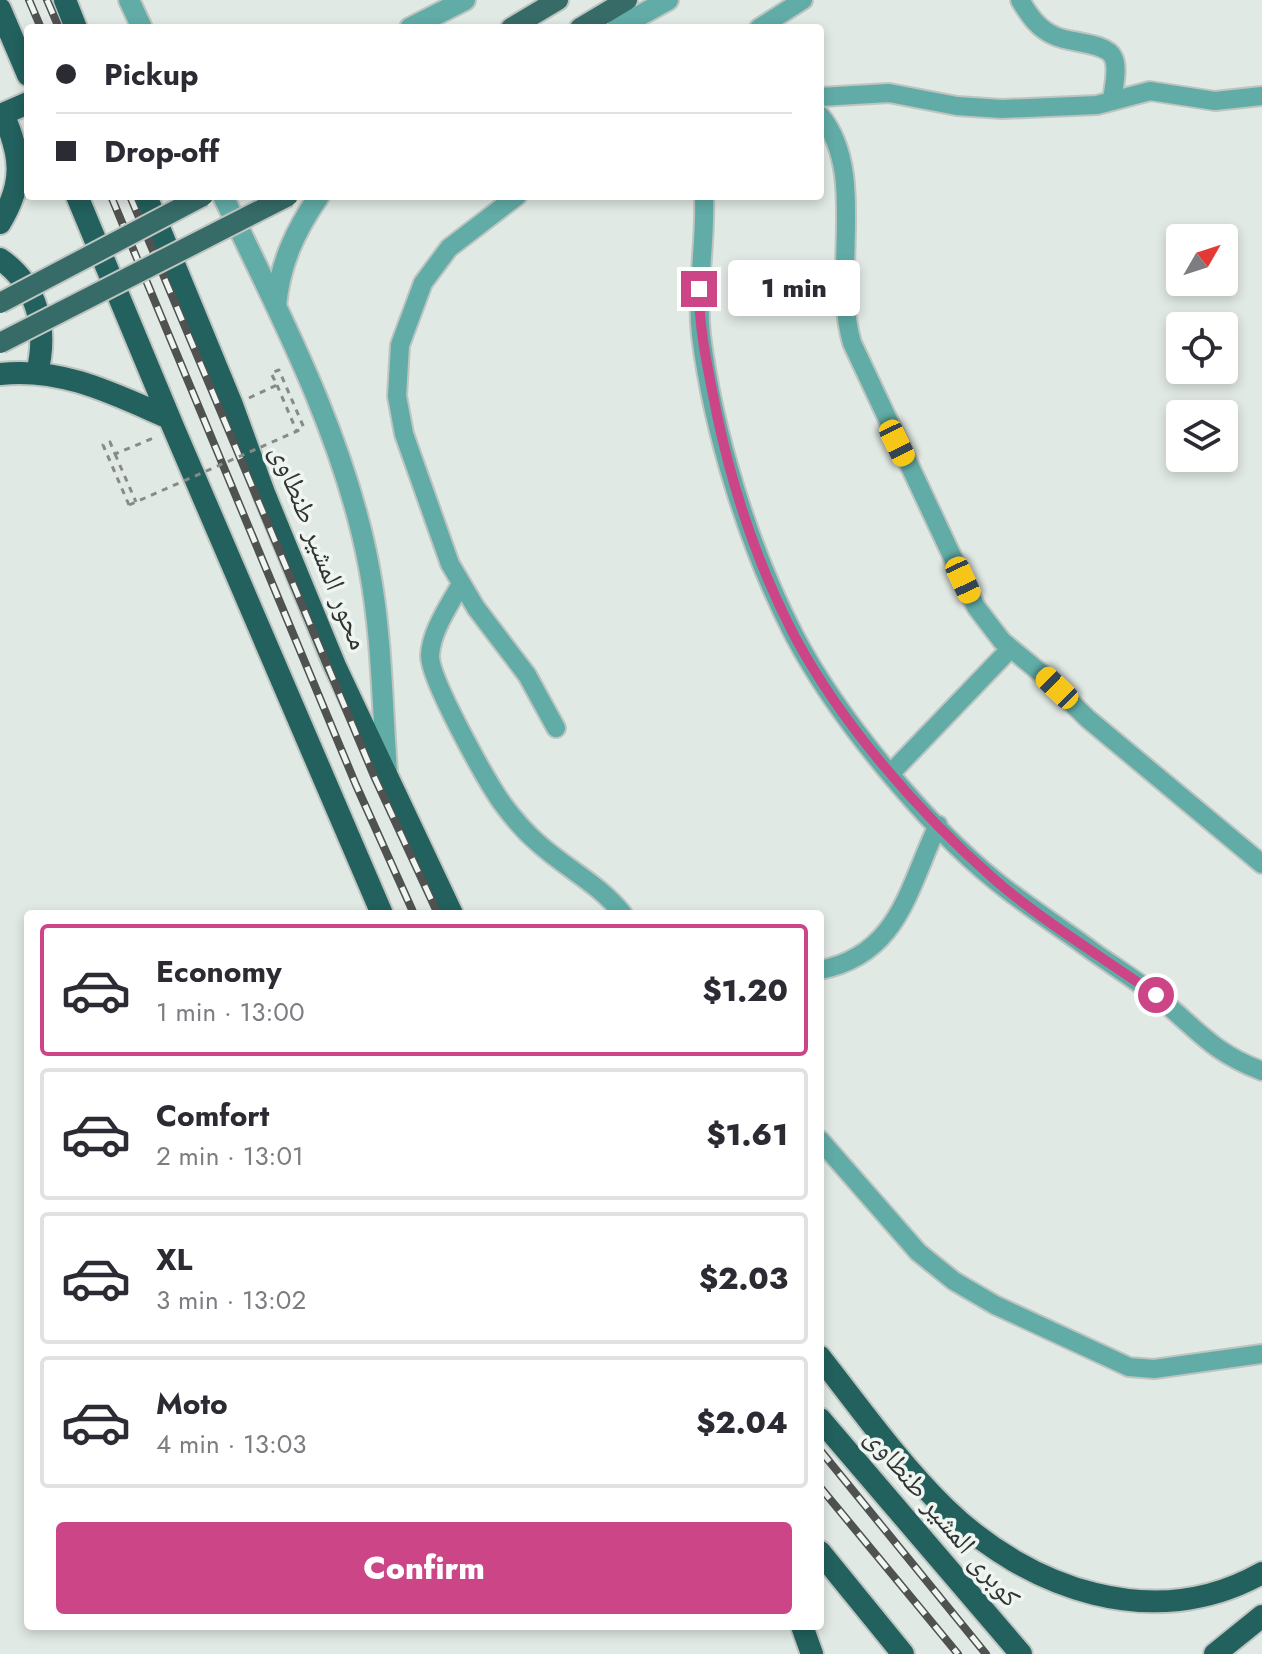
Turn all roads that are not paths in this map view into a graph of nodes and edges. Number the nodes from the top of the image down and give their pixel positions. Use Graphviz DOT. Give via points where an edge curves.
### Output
graph roads {
  1 [pos="65,0"];
  2 [pos="465,0"];
  3 [pos="558,0"];
  4 [pos="627,0"];
  5 [pos="668,0"];
  6 [pos="803,0"];
  7 [pos="1020,0"];
  8 [pos="0,9"];
  9 [pos="74,24"];
  10 [pos="418,24"];
  11 [pos="518,24"];
  12 [pos="587,24"];
  13 [pos="624,24"];
  14 [pos="765,24"];
  15 [pos="24,66"];
  16 [pos="1262,96"];
  17 [pos="824,97"];
  18 [pos="1112,101"];
  19 [pos="24,105"];
  20 [pos="824,121"];
  21 [pos="79,200"];
  22 [pos="148,200"];
  23 [pos="195,200"];
  24 [pos="225,200"];
  25 [pos="280,200"];
  26 [pos="317,200"];
  27 [pos="512,200"];
  28 [pos="704,200"];
  29 [pos="0,223"];
  30 [pos="0,259"];
  31 [pos="0,303"];
  32 [pos="276,306"];
  33 [pos="0,343"];
  34 [pos="37,373"];
  35 [pos="0,374"];
  36 [pos="172,424"];
  37 [pos="461,584"];
  38 [pos="1010,649"];
  39 [pos="556,728"];
  40 [pos="891,773"];
  41 [pos="387,780"];
  42 [pos="938,825"];
  43 [pos="1262,864"];
  44 [pos="380,910"];
  45 [pos="450,910"];
  46 [pos="619,910"];
  47 [pos="824,969"];
  48 [pos="1262,1071"];
  49 [pos="824,1145"];
  50 [pos="1262,1354"];
  51 [pos="824,1362"];
  52 [pos="824,1424"];
  53 [pos="824,1557"];
  54 [pos="1262,1573"];
  55 [pos="1262,1616"];
  56 [pos="803,1630"];
  57 [pos="812,1654"];
  58 [pos="903,1654"];
  59 [pos="1021,1654"];
  60 [pos="1215,1654"];
  1 -- 9 [label="highway"];
  2 -- 10 [label="street"];
  3 -- 11 [label="main road"];
  4 -- 12 [label="main road"];
  5 -- 13 [label="street"];
  6 -- 14 [label="street"];
  7 -- 18 [label="street" via="1034,22 1052,35 1110,52 1115,64"];
  8 -- 15 [label="highway"];
  16 -- 18 [label="street" via="1215,101 1150,91"];
  17 -- 18 [label="street" via="889,93 1002,109"];
  19 -- 29 [label="highway" via="3,114 18,164 16,189"];
  20 -- 38 [label="street" via="844,167 844,301 852,343 976,607"];
  21 -- 36 [label="highway"];
  22 -- 41 [label="highway, محور المشير طنطاوى" via="299,580"];
  23 -- 31 [label="main road, bridge"];
  24 -- 32 [label="street"];
  25 -- 33 [label="main road, bridge"];
  26 -- 32 [label="street" via="289,246"];
  27 -- 37 [label="street" via="440,258 416,297 400,345 397,396 404,434 441,543"];
  28 -- 40 [label="street" via="701,333 741,503 796,638"];
  30 -- 34 [label="highway" via="26,285 39,312 43,343"];
  32 -- 41 [label="street" via="334,444 362,536 378,629"];
  34 -- 35 [label="highway"];
  34 -- 36 [label="highway" via="84,382"];
  36 -- 44 [label="highway"];
  37 -- 39 [label="street" via="527,675"];
  37 -- 46 [label="street" via="431,643 430,664 438,685 512,816"];
  38 -- 40 [label="street"];
  38 -- 43 [label="street"];
  40 -- 42 [label="street"];
  41 -- 45 [label="highway, محور المشير طنطاوى"];
  42 -- 47 [label="street" via="902,911 886,935 850,962"];
  42 -- 48 [label="street" via="997,882 1156,995 1222,1054"];
  49 -- 50 [label="street" via="918,1252 995,1305 1129,1367 1154,1369"];
  51 -- 54 [label="highway" via="947,1510 1046,1578 1088,1594 1153,1602 1218,1592"];
  52 -- 59 [label="highway, كوبرى المشير طنطاوى"];
  53 -- 58 [label="highway"];
  55 -- 60 [label="highway"];
  56 -- 57 [label="highway"];
}
